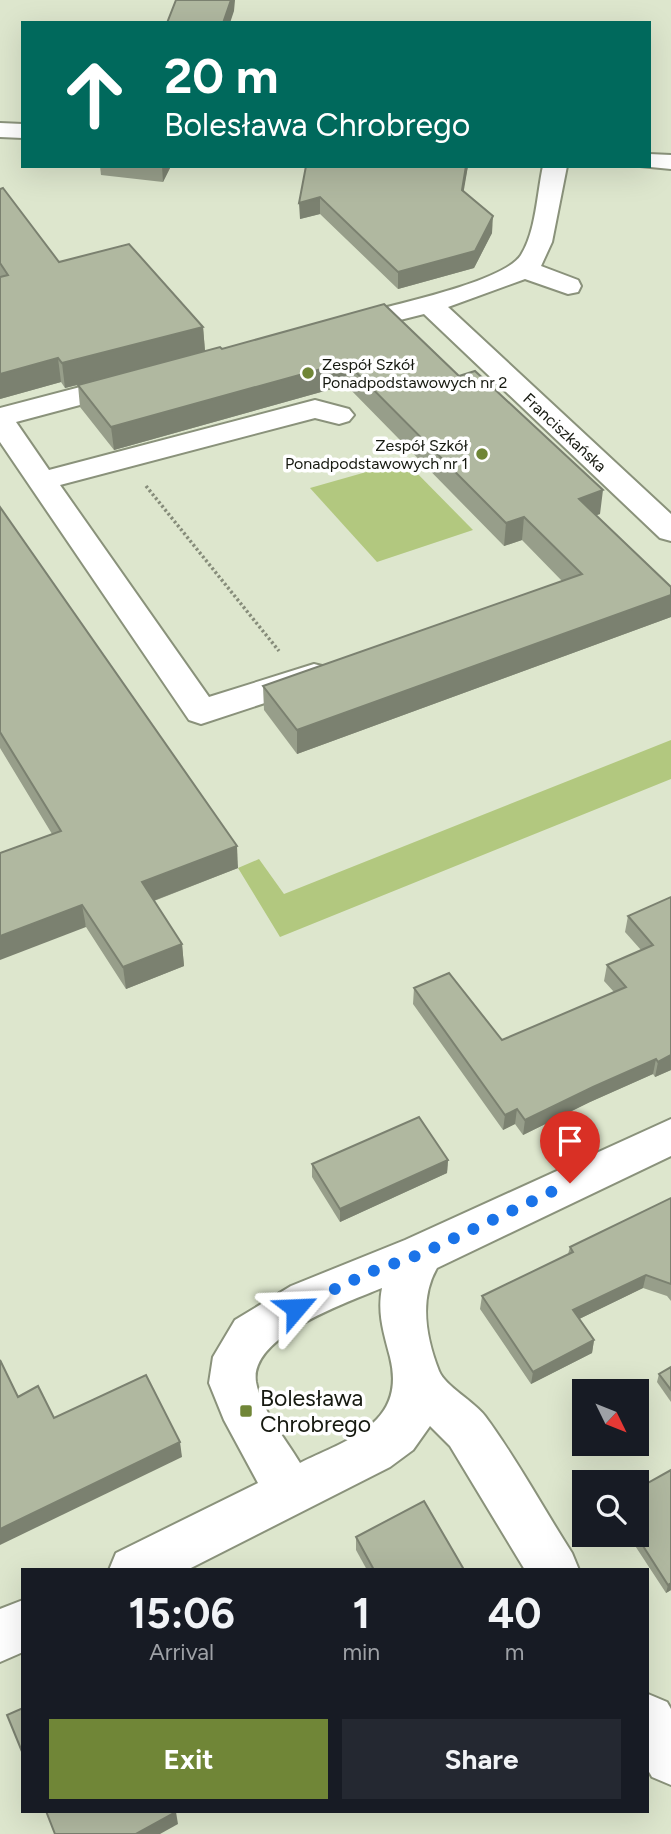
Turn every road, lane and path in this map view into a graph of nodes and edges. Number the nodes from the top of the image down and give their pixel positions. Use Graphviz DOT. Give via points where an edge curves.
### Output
graph roads {
  1 [pos="0,130"];
  2 [pos="21,131"];
  3 [pos="651,161"];
  4 [pos="671,162"];
  5 [pos="555,168"];
  6 [pos="524,269"];
  7 [pos="568,286"];
  8 [pos="428,303"];
  9 [pos="321,332"];
  10 [pos="161,374"];
  11 [pos="339,415"];
  12 [pos="0,419"];
  13 [pos="124,459"];
  14 [pos="41,481"];
  15 [pos="671,531"];
  16 [pos="347,664"];
  17 [pos="302,679"];
  18 [pos="671,1136"];
  19 [pos="421,1254"];
  20 [pos="419,1384"];
  21 [pos="290,1493"];
  22 [pos="138,1568"];
  23 [pos="553,1568"];
  24 [pos="21,1626"];
  25 [pos="0,1636"];
  26 [pos="649,1723"];
  27 [pos="671,1758"];
  1 -- 2 [label="street"];
  3 -- 4 [label="street"];
  5 -- 6 [label="street" via="535,251"];
  6 -- 7 [label="street"];
  6 -- 8 [label="street"];
  8 -- 9 [label="street"];
  8 -- 15 [label="street, Franciszkańska"];
  10 -- 12 [label="street"];
  11 -- 13 [label="street" via="315,409"];
  12 -- 14 [label="street"];
  13 -- 14 [label="street"];
  13 -- 17 [label="path"];
  14 -- 17 [label="street" via="201,712"];
  16 -- 17 [label="street"];
  18 -- 19 [label="street"];
  19 -- 20 [label="street" via="406,1273 400,1295 400,1318"];
  19 -- 21 [label="street" via="370,1272 271,1320 250,1336 233,1361 233,1386"];
  20 -- 21 [label="street" via="399,1431 373,1451"];
  20 -- 23 [label="street" via="467,1430"];
  21 -- 22 [label="street"];
  24 -- 25 [label="street"];
  26 -- 27 [label="street"];
}
